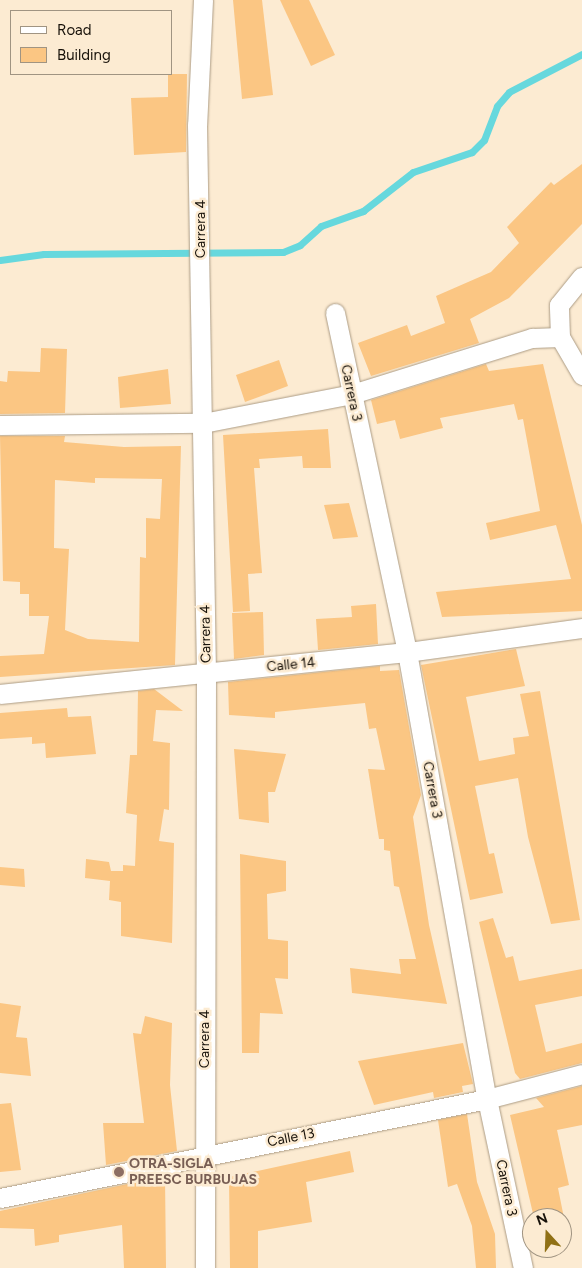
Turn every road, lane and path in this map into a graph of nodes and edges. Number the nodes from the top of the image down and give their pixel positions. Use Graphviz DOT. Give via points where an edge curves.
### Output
graph roads {
  1 [pos="203,0"];
  2 [pos="582,277"];
  3 [pos="334,313"];
  4 [pos="560,337"];
  5 [pos="582,375"];
  6 [pos="352,394"];
  7 [pos="204,423"];
  8 [pos="0,424"];
  9 [pos="582,628"];
  10 [pos="407,652"];
  11 [pos="206,675"];
  12 [pos="0,694"];
  13 [pos="582,1074"];
  14 [pos="487,1099"];
  15 [pos="205,1155"];
  16 [pos="0,1198"];
  17 [pos="205,1268"];
  18 [pos="523,1268"];
  1 -- 7 [label="street, Carrera 4" via="198,125"];
  2 -- 4 [label="street" via="559,305"];
  3 -- 6 [label="street, Carrera 3"];
  4 -- 5 [label="street"];
  4 -- 6 [label="street" via="532,338"];
  6 -- 7 [label="street"];
  6 -- 10 [label="street, Carrera 3"];
  7 -- 8 [label="street"];
  7 -- 11 [label="street, Carrera 4"];
  9 -- 10 [label="street, Calle 14"];
  10 -- 11 [label="street, Calle 14"];
  10 -- 14 [label="street, Carrera 3"];
  11 -- 12 [label="street, Calle 14"];
  11 -- 15 [label="street, Carrera 4"];
  13 -- 14 [label="street, Calle 13"];
  14 -- 15 [label="street, Calle 13"];
  14 -- 18 [label="street, Carrera 3"];
  15 -- 16 [label="street, Calle 13"];
  15 -- 17 [label="street, Carrera 4"];
}
